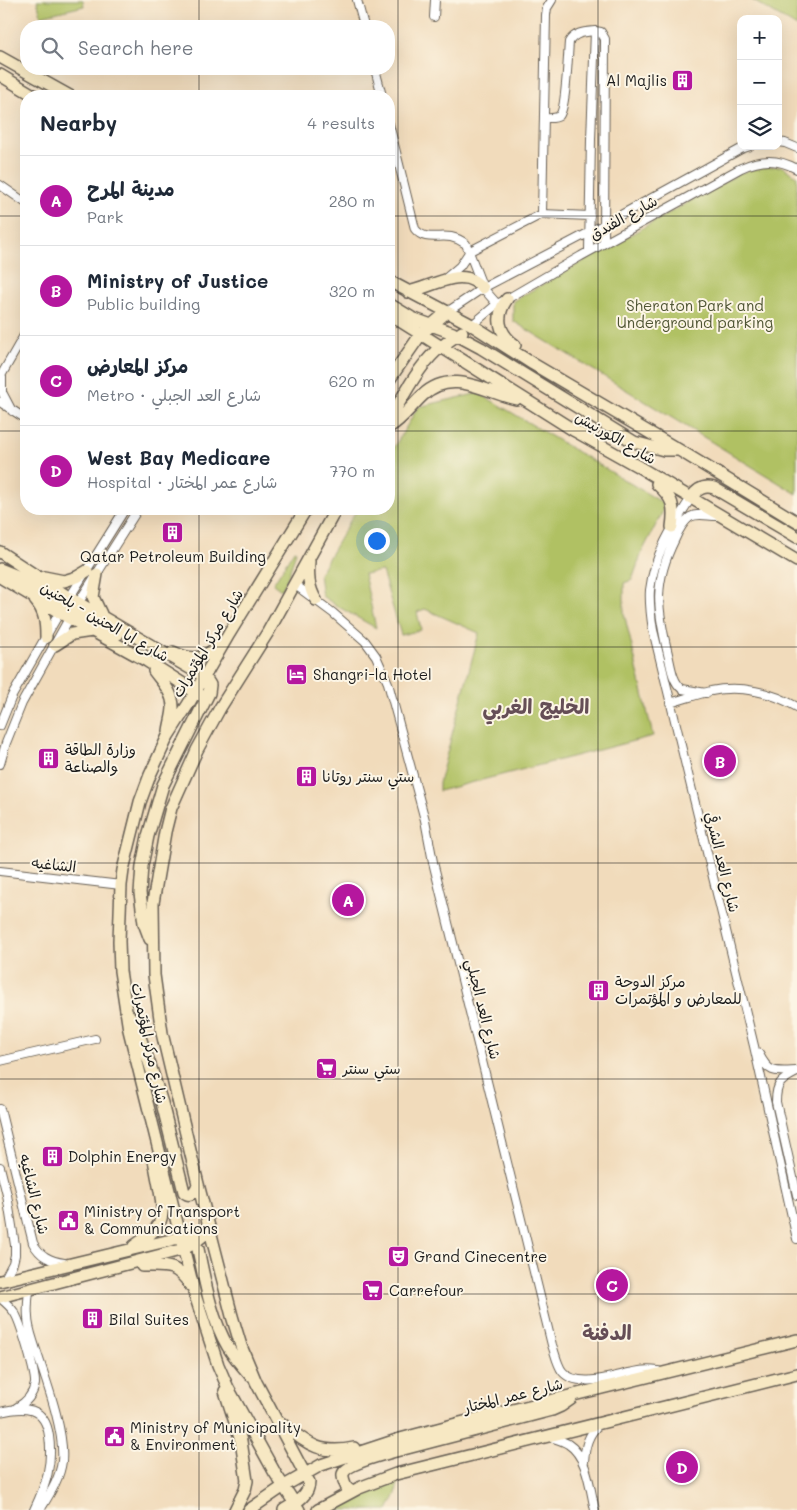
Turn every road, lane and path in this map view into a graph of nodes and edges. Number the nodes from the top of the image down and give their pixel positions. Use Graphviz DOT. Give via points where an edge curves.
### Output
graph roads {
  1 [pos="357,0"];
  2 [pos="435,0"];
  3 [pos="552,0"];
  4 [pos="434,17"];
  5 [pos="362,20"];
  6 [pos="595,31"];
  7 [pos="0,57"];
  8 [pos="20,68"];
  9 [pos="0,75"];
  10 [pos="32,75"];
  11 [pos="377,75"];
  12 [pos="25,90"];
  13 [pos="59,90"];
  14 [pos="381,90"];
  15 [pos="544,118"];
  16 [pos="782,143"];
  17 [pos="395,148"];
  18 [pos="797,148"];
  19 [pos="739,150"];
  20 [pos="797,169"];
  21 [pos="0,185"];
  22 [pos="20,199"];
  23 [pos="542,214"];
  24 [pos="590,216"];
  25 [pos="604,224"];
  26 [pos="590,232"];
  27 [pos="604,243"];
  28 [pos="470,250"];
  29 [pos="589,251"];
  30 [pos="443,280"];
  31 [pos="395,284"];
  32 [pos="483,288"];
  33 [pos="408,292"];
  34 [pos="502,302"];
  35 [pos="395,308"];
  36 [pos="447,312"];
  37 [pos="395,318"];
  38 [pos="431,325"];
  39 [pos="472,325"];
  40 [pos="421,334"];
  41 [pos="457,335"];
  42 [pos="20,342"];
  43 [pos="442,347"];
  44 [pos="533,364"];
  45 [pos="395,371"];
  46 [pos="1,375"];
  47 [pos="525,400"];
  48 [pos="0,402"];
  49 [pos="395,410"];
  50 [pos="12,411"];
  51 [pos="20,416"];
  52 [pos="395,423"];
  53 [pos="679,450"];
  54 [pos="639,467"];
  55 [pos="691,498"];
  56 [pos="122,515"];
  57 [pos="134,515"];
  58 [pos="302,515"];
  59 [pos="333,515"];
  60 [pos="720,516"];
  61 [pos="797,522"];
  62 [pos="672,527"];
  63 [pos="797,537"];
  64 [pos="0,552"];
  65 [pos="310,556"];
  66 [pos="797,561"];
  67 [pos="0,569"];
  68 [pos="92,573"];
  69 [pos="0,577"];
  70 [pos="38,578"];
  71 [pos="294,584"];
  72 [pos="32,597"];
  73 [pos="316,600"];
  74 [pos="69,607"];
  75 [pos="102,616"];
  76 [pos="92,631"];
  77 [pos="229,634"];
  78 [pos="135,635"];
  79 [pos="46,637"];
  80 [pos="56,645"];
  81 [pos="160,650"];
  82 [pos="147,662"];
  83 [pos="205,677"];
  84 [pos="195,693"];
  85 [pos="706,693"];
  86 [pos="206,699"];
  87 [pos="670,703"];
  88 [pos="797,707"];
  89 [pos="220,708"];
  90 [pos="0,726"];
  91 [pos="168,736"];
  92 [pos="0,764"];
  93 [pos="0,871"];
  94 [pos="121,885"];
  95 [pos="152,948"];
  96 [pos="125,1010"];
  97 [pos="95,1039"];
  98 [pos="754,1046"];
  99 [pos="0,1061"];
  100 [pos="797,1072"];
  101 [pos="144,1093"];
  102 [pos="0,1109"];
  103 [pos="0,1167"];
  104 [pos="198,1184"];
  105 [pos="797,1195"];
  106 [pos="210,1230"];
  107 [pos="181,1237"];
  108 [pos="797,1239"];
  109 [pos="189,1246"];
  110 [pos="128,1249"];
  111 [pos="69,1264"];
  112 [pos="130,1264"];
  113 [pos="2,1281"];
  114 [pos="29,1291"];
  115 [pos="195,1295"];
  116 [pos="0,1298"];
  117 [pos="794,1340"];
  118 [pos="218,1365"];
  119 [pos="668,1372"];
  120 [pos="797,1374"];
  121 [pos="256,1382"];
  122 [pos="576,1395"];
  123 [pos="15,1409"];
  124 [pos="0,1412"];
  125 [pos="276,1419"];
  126 [pos="599,1424"];
  127 [pos="550,1437"];
  128 [pos="374,1448"];
  129 [pos="584,1464"];
  130 [pos="305,1474"];
  131 [pos="284,1486"];
  132 [pos="349,1492"];
  133 [pos="296,1506"];
  134 [pos="34,1510"];
  135 [pos="40,1510"];
  136 [pos="235,1510"];
  137 [pos="249,1510"];
  138 [pos="284,1510"];
  139 [pos="318,1510"];
  140 [pos="595,1510"];
  1 -- 5 [label="street"];
  2 -- 4 [label="street"];
  3 -- 15 [label="street" via="546,15"];
  6 -- 15 [label="street" via="578,34 568,42 562,113 556,118"];
  6 -- 24 [label="street"];
  6 -- 25 [label="street" via="601,32 605,39"];
  7 -- 8 [label="street"];
  9 -- 12 [label="street"];
  10 -- 13 [label="street"];
  11 -- 14 [label="street"];
  15 -- 23 [label="street"];
  16 -- 18 [label="street"];
  17 -- 28 [label="street" via="415,229 427,237 452,237 466,244"];
  19 -- 25 [label="street, شارع الفندق"];
  20 -- 27 [label="street, شارع الفندق" via="787,163 772,161 746,166"];
  21 -- 22 [label="street"];
  23 -- 24 [label="street"];
  23 -- 28 [label="street"];
  24 -- 26 [label="street"];
  25 -- 26 [label="street, شارع الفندق"];
  25 -- 27 [label="street"];
  26 -- 29 [label="street"];
  26 -- 32 [label="street, شارع الفندق"];
  27 -- 29 [label="street, شارع الفندق"];
  28 -- 30 [label="street" via="456,270"];
  28 -- 32 [label="street"];
  29 -- 34 [label="street, شارع الفندق"];
  30 -- 32 [label="street" via="466,278"];
  30 -- 33 [label="street"];
  31 -- 33 [label="street, شارع الكورنيش"];
  32 -- 34 [label="street"];
  32 -- 36 [label="street, شارع الفندق"];
  33 -- 36 [label="street, شارع الكورنيش"];
  34 -- 39 [label="street, شارع الفندق"];
  34 -- 44 [label="street" via="501,329"];
  35 -- 38 [label="street"];
  36 -- 38 [label="street"];
  36 -- 39 [label="street, شارع الكورنيش"];
  37 -- 40 [label="street, شارع الكورنيش"];
  38 -- 40 [label="street"];
  38 -- 41 [label="street"];
  39 -- 41 [label="street"];
  39 -- 44 [label="street, شارع الكورنيش"];
  40 -- 43 [label="street, شارع الكورنيش"];
  40 -- 45 [label="street"];
  41 -- 43 [label="street"];
  41 -- 53 [label="street" via="623,436 651,448"];
  42 -- 46 [label="street"];
  43 -- 47 [label="street, شارع الكورنيش"];
  43 -- 49 [label="street" via="415,378"];
  44 -- 53 [label="street, شارع الكورنيش"];
  46 -- 50 [label="street" via="2,392"];
  47 -- 52 [label="street" via="507,397 477,385 449,383 425,393"];
  47 -- 54 [label="street, شارع الكورنيش"];
  48 -- 50 [label="street"];
  50 -- 51 [label="street"];
  53 -- 61 [label="street, شارع الكورنيش"];
  54 -- 55 [label="street, شارع الكورنيش"];
  54 -- 62 [label="street" via="671,498 674,510"];
  55 -- 60 [label="street, شارع الكورنيش"];
  55 -- 62 [label="street, شارع العد الشرقي"];
  55 -- 63 [label="street" via="699,489 714,488"];
  56 -- 68 [label="street"];
  57 -- 68 [label="street"];
  58 -- 77 [label="street, شارع مركز المؤتمرات"];
  59 -- 65 [label="street, شارع مركز المؤتمرات"];
  60 -- 66 [label="street, شارع الكورنيش"];
  60 -- 85 [label="street" via="699,514 688,518 669,550 658,597 660,621 673,676 682,689"];
  62 -- 87 [label="street, شارع العد الشرقي" via="656,563 650,597 652,630"];
  64 -- 70 [label="street, شارع ابا الحنين - بلحنين"];
  65 -- 71 [label="street, شارع مركز المؤتمرات"];
  65 -- 73 [label="street" via="309,580"];
  67 -- 74 [label="street"];
  68 -- 70 [label="street" via="64,581"];
  68 -- 74 [label="street"];
  68 -- 75 [label="street" via="93,597"];
  69 -- 72 [label="street, شارع ابا الحنين - بلحنين"];
  70 -- 74 [label="street, شارع ابا الحنين - بلحنين"];
  71 -- 73 [label="street, شارع العد الجبلي"];
  71 -- 89 [label="street, شارع مركز المؤتمرات" via="257,651"];
  72 -- 74 [label="street, شارع ابا الحنين - بلحنين"];
  72 -- 79 [label="street" via="43,611"];
  73 -- 119 [label="street, شارع العد الجبلي" via="366,641 388,683 424,815 559,1365 566,1375 578,1380 636,1371"];
  74 -- 75 [label="street, شارع ابا الحنين - بلحنين"];
  74 -- 76 [label="street, شارع ابا الحنين - بلحنين"];
  74 -- 78 [label="street" via="122,635"];
  74 -- 79 [label="street"];
  74 -- 80 [label="street"];
  75 -- 78 [label="street, شارع ابا الحنين - بلحنين"];
  76 -- 80 [label="street" via="72,634"];
  76 -- 82 [label="street, شارع ابا الحنين - بلحنين"];
  77 -- 81 [label="street" via="212,652 200,657 185,657"];
  77 -- 83 [label="street, شارع مركز المؤتمرات"];
  78 -- 81 [label="street, شارع ابا الحنين - بلحنين"];
  79 -- 90 [label="street" via="12,696"];
  80 -- 92 [label="street" via="22,703"];
  81 -- 83 [label="street, شارع ابا الحنين - بلحنين"];
  82 -- 84 [label="street, شارع ابا الحنين - بلحنين"];
  82 -- 91 [label="street" via="172,698"];
  83 -- 84 [label="street, شارع مركز المؤتمرات"];
  83 -- 86 [label="street" via="210,689"];
  84 -- 86 [label="street, شارع ابا الحنين - بلحنين"];
  84 -- 91 [label="street, شارع مركز المؤتمرات"];
  85 -- 87 [label="street"];
  85 -- 88 [label="street" via="725,690 763,692"];
  86 -- 89 [label="street, شارع ابا الحنين - بلحنين"];
  86 -- 95 [label="street" via="163,785 148,836 140,892 144,923"];
  87 -- 98 [label="street, شارع العد الشرقي"];
  89 -- 95 [label="street, شارع مركز المؤتمرات" via="171,808 153,903"];
  91 -- 94 [label="street, شارع مركز المؤتمرات" via="140,802"];
  93 -- 94 [label="street, الشاغيه"];
  94 -- 96 [label="street, شارع مركز المؤتمرات" via="119,940"];
  95 -- 104 [label="street, شارع مركز المؤتمرات" via="162,1033"];
  96 -- 101 [label="street, شارع مركز المؤتمرات"];
  96 -- 104 [label="street" via="136,1026 150,1065 184,1192 192,1194"];
  97 -- 99 [label="street"];
  98 -- 100 [label="street" via="770,1069"];
  98 -- 108 [label="street, شارع العد الشرقي"];
  100 -- 105 [label="street" via="784,1078 776,1090"];
  101 -- 107 [label="street, شارع مركز المؤتمرات"];
  101 -- 110 [label="street" via="143,1114 163,1212 159,1224 148,1237"];
  102 -- 111 [label="street, شارع الشاغيه" via="33,1243 47,1258"];
  103 -- 113 [label="street, شارع الشاغيه" via="16,1255"];
  104 -- 106 [label="street, شارع مركز المؤتمرات"];
  106 -- 107 [label="street"];
  106 -- 109 [label="street"];
  106 -- 121 [label="street, شارع مركز المؤتمرات" via="237,1335"];
  107 -- 109 [label="street"];
  107 -- 110 [label="street"];
  109 -- 112 [label="street"];
  109 -- 115 [label="street"];
  109 -- 121 [label="street" via="198,1249 220,1330 233,1354"];
  110 -- 111 [label="street"];
  111 -- 113 [label="street"];
  112 -- 114 [label="street"];
  112 -- 115 [label="street" via="168,1266 180,1271"];
  114 -- 116 [label="street"];
  114 -- 135 [label="street" via="29,1325 62,1443 60,1471"];
  115 -- 118 [label="street"];
  116 -- 123 [label="street" via="19,1320 35,1378 32,1394"];
  117 -- 119 [label="street, شارع عمر المختار"];
  118 -- 131 [label="street"];
  118 -- 136 [label="street" via="241,1441 247,1480"];
  119 -- 122 [label="street, شارع عمر المختار"];
  120 -- 126 [label="street"];
  121 -- 125 [label="street, شارع مركز المؤتمرات"];
  122 -- 128 [label="street, شارع عمر المختار"];
  122 -- 132 [label="street" via="552,1410 369,1459 346,1469 343,1474"];
  123 -- 124 [label="street"];
  123 -- 134 [label="street" via="39,1414 48,1428 50,1465"];
  125 -- 128 [label="street" via="303,1440 322,1449"];
  125 -- 130 [label="street, شارع مركز المؤتمرات"];
  126 -- 127 [label="street"];
  126 -- 129 [label="street" via="589,1435"];
  127 -- 129 [label="street" via="572,1447"];
  127 -- 132 [label="street" via="396,1474"];
  128 -- 130 [label="street, شارع عمر المختار" via="321,1465"];
  129 -- 140 [label="street"];
  130 -- 131 [label="street, شارع عمر المختار"];
  130 -- 133 [label="street" via="309,1489"];
  131 -- 133 [label="street"];
  131 -- 137 [label="street, شارع عمر المختار"];
  132 -- 139 [label="street"];
  133 -- 138 [label="street"];
}
